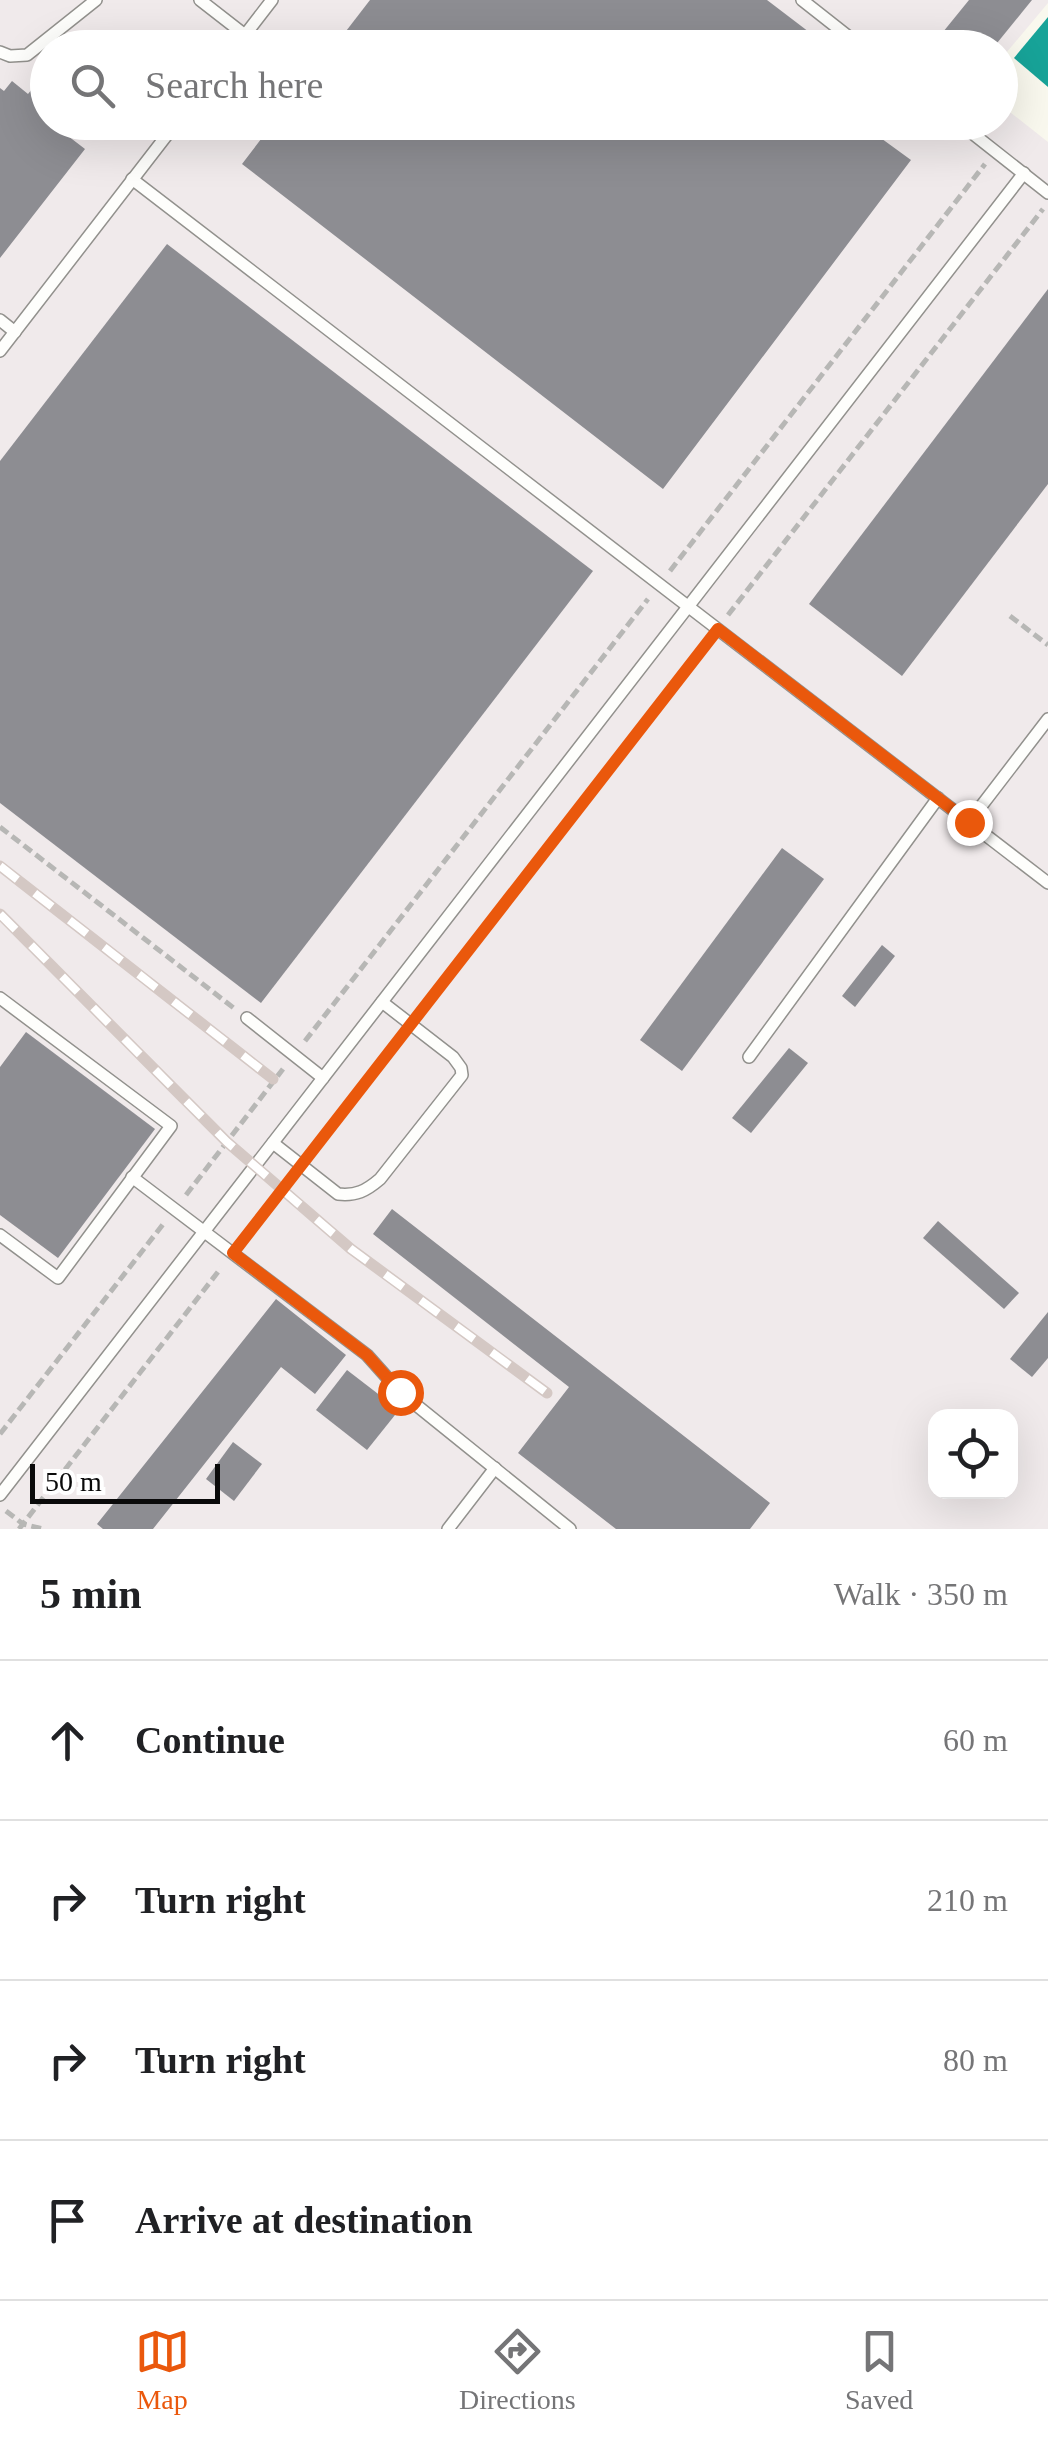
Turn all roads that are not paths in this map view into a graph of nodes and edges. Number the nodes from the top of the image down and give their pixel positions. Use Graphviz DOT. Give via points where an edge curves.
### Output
graph roads {
  1 [pos="96,0"];
  2 [pos="200,0"];
  3 [pos="272,0"];
  4 [pos="802,0"];
  5 [pos="58,30"];
  6 [pos="240,30"];
  7 [pos="248,30"];
  8 [pos="840,30"];
  9 [pos="0,52"];
  10 [pos="30,53"];
  11 [pos="163,140"];
  12 [pos="980,140"];
  13 [pos="1024,174"];
  14 [pos="132,180"];
  15 [pos="1048,193"];
  16 [pos="0,320"];
  17 [pos="14,332"];
  18 [pos="0,351"];
  19 [pos="688,606"];
  20 [pos="1048,720"];
  21 [pos="938,798"];
  22 [pos="969,822"];
  23 [pos="1048,883"];
  24 [pos="0,998"];
  25 [pos="382,1002"];
  26 [pos="247,1018"];
  27 [pos="750,1057"];
  28 [pos="323,1078"];
  29 [pos="273,1143"];
  30 [pos="132,1177"];
  31 [pos="204,1232"];
  32 [pos="0,1235"];
  33 [pos="494,1468"];
  34 [pos="0,1495"];
  35 [pos="448,1529"];
  36 [pos="570,1529"];
  1 -- 5 [label="lane"];
  2 -- 6 [label="lane"];
  3 -- 7 [label="lane"];
  4 -- 8 [label="lane"];
  9 -- 10 [label="lane"];
  11 -- 14 [label="lane"];
  12 -- 13 [label="lane"];
  13 -- 15 [label="lane"];
  13 -- 19 [label="lane"];
  14 -- 17 [label="lane"];
  14 -- 19 [label="lane"];
  16 -- 17 [label="lane"];
  17 -- 18 [label="lane"];
  19 -- 21 [label="lane"];
  19 -- 25 [label="lane"];
  20 -- 22 [label="lane"];
  21 -- 22 [label="lane"];
  21 -- 27 [label="lane"];
  22 -- 23 [label="lane"];
  24 -- 30 [label="lane" via="171,1126"];
  25 -- 28 [label="lane"];
  25 -- 29 [label="lane" via="453,1057 462,1074 366,1190 338,1194"];
  26 -- 28 [label="lane"];
  28 -- 29 [label="lane"];
  29 -- 31 [label="lane"];
  30 -- 31 [label="lane"];
  30 -- 32 [label="lane" via="58,1278"];
  31 -- 33 [label="lane" via="367,1355 400,1392"];
  31 -- 34 [label="lane"];
  33 -- 35 [label="lane"];
  33 -- 36 [label="lane"];
}
